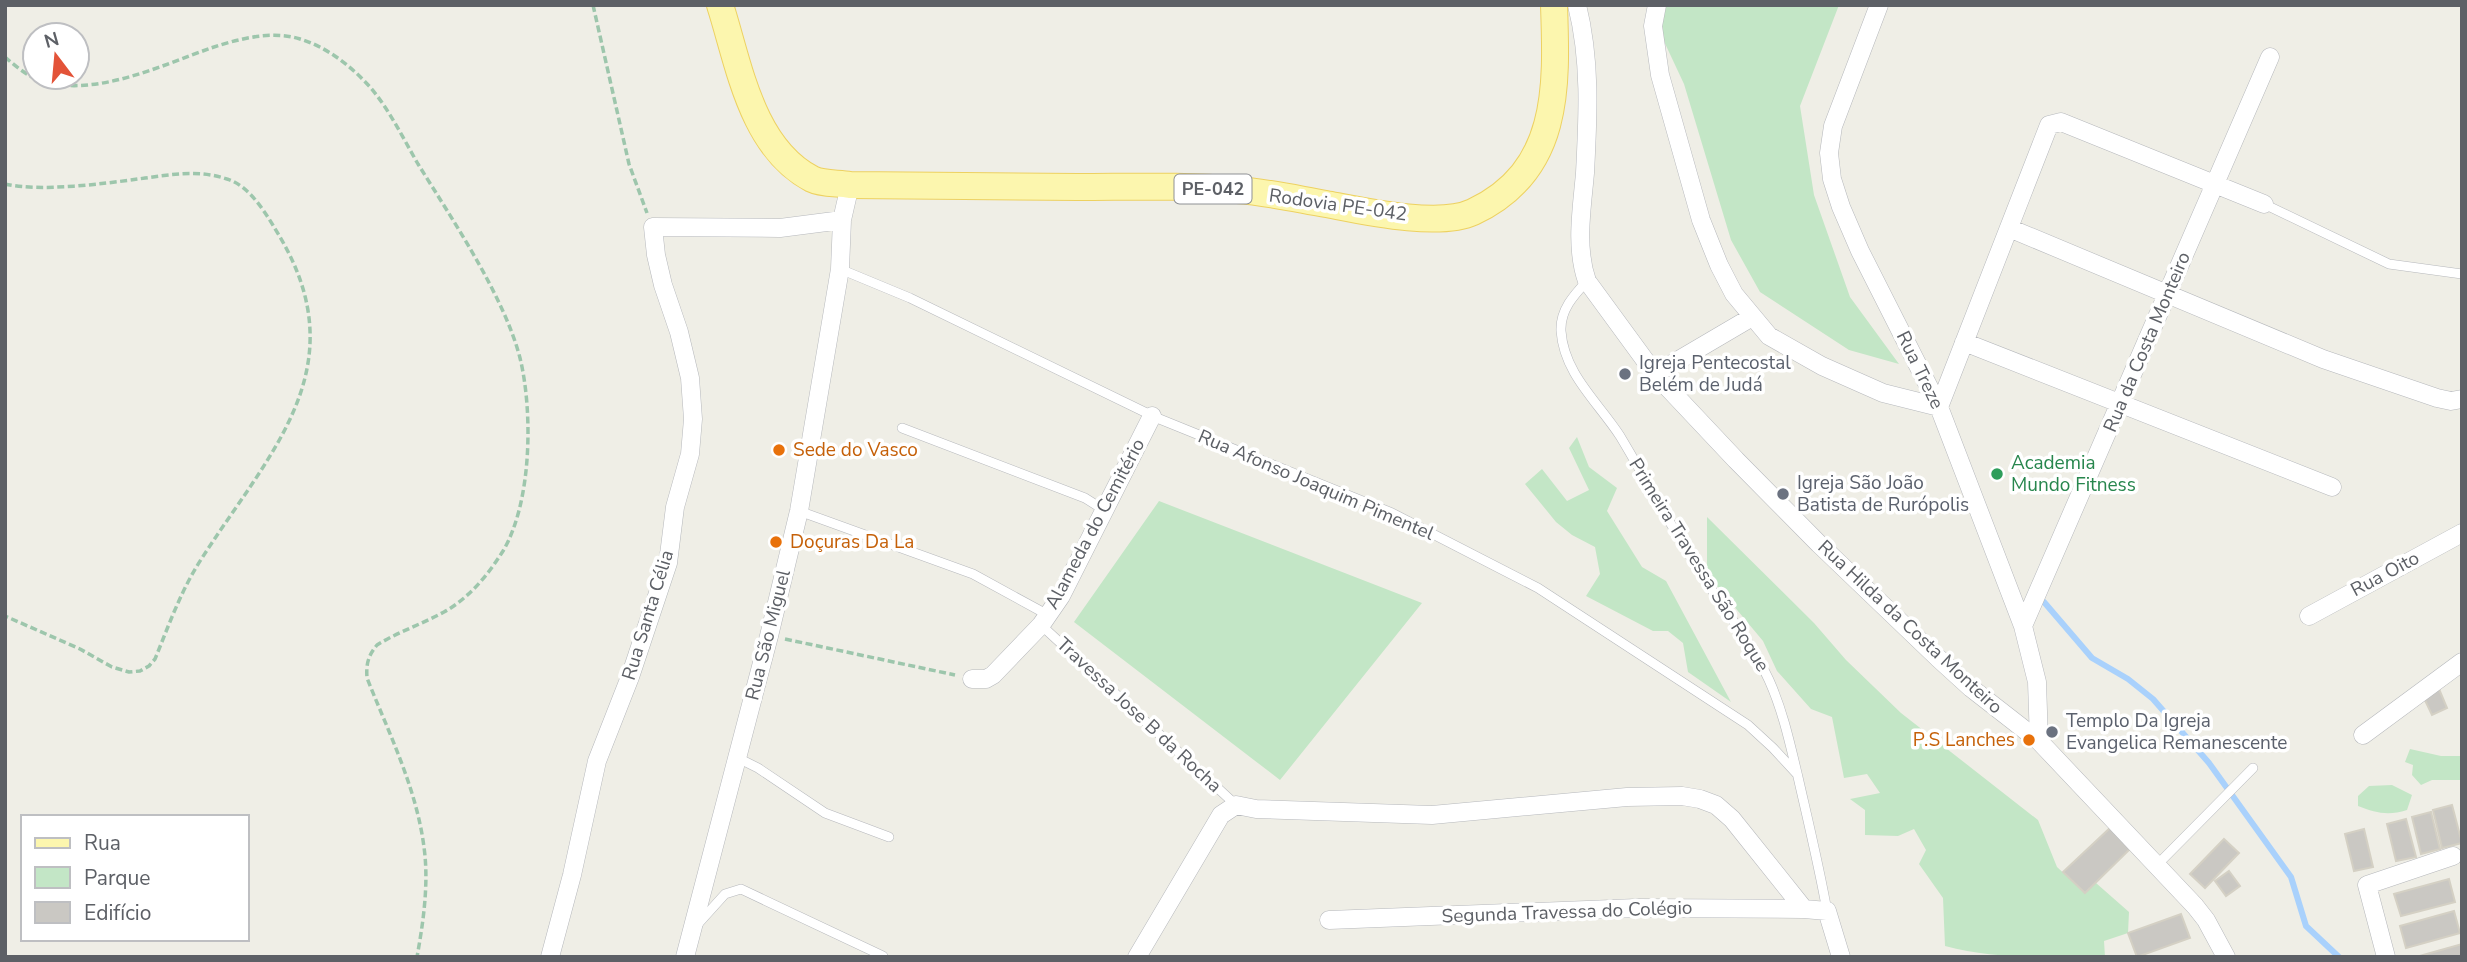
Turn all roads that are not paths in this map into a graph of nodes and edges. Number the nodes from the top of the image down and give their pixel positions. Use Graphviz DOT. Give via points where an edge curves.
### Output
graph roads {
  1 [pos="720,5"];
  2 [pos="1554,5"];
  3 [pos="1577,5"];
  4 [pos="1657,5"];
  5 [pos="1879,5"];
  6 [pos="2270,57"];
  7 [pos="2215,184"];
  8 [pos="850,185"];
  9 [pos="2264,204"];
  10 [pos="842,220"];
  11 [pos="2009,228"];
  12 [pos="840,269"];
  13 [pos="2462,274"];
  14 [pos="1587,281"];
  15 [pos="2168,294"];
  16 [pos="1752,317"];
  17 [pos="1964,342"];
  18 [pos="1655,374"];
  19 [pos="2462,399"];
  20 [pos="2120,404"];
  21 [pos="1939,407"];
  22 [pos="1152,416"];
  23 [pos="902,428"];
  24 [pos="2332,487"];
  25 [pos="1104,510"];
  26 [pos="799,511"];
  27 [pos="2462,533"];
  28 [pos="2309,616"];
  29 [pos="1045,620"];
  30 [pos="2023,626"];
  31 [pos="2462,662"];
  32 [pos="972,679"];
  33 [pos="2363,735"];
  34 [pos="2039,741"];
  35 [pos="736,757"];
  36 [pos="2253,768"];
  37 [pos="1797,774"];
  38 [pos="1237,805"];
  39 [pos="889,837"];
  40 [pos="2453,856"];
  41 [pos="2156,866"];
  42 [pos="1804,909"];
  43 [pos="1827,911"];
  44 [pos="1329,920"];
  45 [pos="694,929"];
  46 [pos="883,956"];
  47 [pos="550,957"];
  48 [pos="685,957"];
  49 [pos="1137,957"];
  50 [pos="1841,957"];
  51 [pos="2226,957"];
  52 [pos="2386,957"];
  1 -- 8 [label="main road, Rodovia PE-042 / PE-042" via="764,131 788,162 814,180"];
  2 -- 8 [label="main road, Rodovia PE-042 / PE-042" via="1555,84 1550,117 1536,155 1518,182 1471,213 1441,218 1381,215 1237,190"];
  3 -- 14 [label="street, Rua Hilda da Costa Monteiro" via="1589,95 1580,237"];
  4 -- 16 [label="street" via="1653,26 1660,75 1702,220 1724,275"];
  5 -- 21 [label="street, Rua Treze" via="1832,126 1832,179 1860,251"];
  6 -- 7 [label="street, Rua da Costa Monteiro"];
  7 -- 9 [label="street"];
  7 -- 11 [label="street" via="2057,121 2049,125"];
  7 -- 15 [label="street, Rua da Costa Monteiro"];
  8 -- 10 [label="street, Rua São Miguel"];
  9 -- 13 [label="lane" via="2389,264"];
  10 -- 12 [label="street, Rua São Miguel"];
  10 -- 47 [label="street, Rua Santa Célia" via="780,228 653,228 663,285 690,378 690,454 675,507 668,563 631,677 597,761"];
  11 -- 15 [label="street"];
  11 -- 17 [label="street"];
  12 -- 22 [label="lane, Rua Afonso Joaquim Pimentel" via="910,298"];
  12 -- 26 [label="street, Rua São Miguel"];
  14 -- 18 [label="street, Rua Hilda da Costa Monteiro"];
  14 -- 37 [label="lane, Primeira Travessa São Roque" via="1562,320 1572,369 1758,657 1788,731"];
  15 -- 19 [label="street" via="2323,359 2437,398"];
  15 -- 20 [label="street, Rua da Costa Monteiro"];
  16 -- 18 [label="street"];
  16 -- 21 [label="street" via="1769,336 1822,366 1883,393"];
  17 -- 20 [label="street"];
  17 -- 21 [label="street"];
  18 -- 34 [label="street, Rua Hilda da Costa Monteiro" via="1858,582 1963,681"];
  20 -- 24 [label="street"];
  20 -- 30 [label="street, Rua da Costa Monteiro"];
  21 -- 30 [label="street, Rua Treze"];
  22 -- 25 [label="street, Alameda do Cemitério"];
  22 -- 37 [label="lane, Rua Afonso Joaquim Pimentel" via="1392,513 1538,588 1748,725"];
  23 -- 25 [label="lane" via="1085,498"];
  25 -- 29 [label="street, Alameda do Cemitério"];
  26 -- 29 [label="lane, Travessa Jose B da Rocha" via="973,574"];
  26 -- 35 [label="street, Rua São Miguel"];
  27 -- 28 [label="street, Rua Oito"];
  29 -- 32 [label="street, Alameda do Cemitério" via="993,675"];
  29 -- 38 [label="lane, Travessa Jose B da Rocha"];
  30 -- 34 [label="street, Rua Treze" via="2038,681"];
  31 -- 33 [label="street"];
  34 -- 41 [label="street, Rua Hilda da Costa Monteiro"];
  35 -- 39 [label="lane" via="825,813"];
  35 -- 45 [label="street, Rua São Miguel"];
  36 -- 41 [label="lane"];
  37 -- 43 [label="lane, Primeira Travessa São Roque"];
  38 -- 42 [label="street" via="1432,815 1627,797 1700,799 1732,819"];
  38 -- 49 [label="street" via="1221,815"];
  40 -- 52 [label="street" via="2367,885"];
  41 -- 51 [label="street, Rua Hilda da Costa Monteiro" via="2200,913"];
  42 -- 43 [label="street, Segunda Travessa do Colégio"];
  42 -- 44 [label="street, Segunda Travessa do Colégio" via="1637,908"];
  43 -- 50 [label="street"];
  45 -- 46 [label="lane" via="725,894 741,889"];
  45 -- 48 [label="street, Rua São Miguel"];
}
